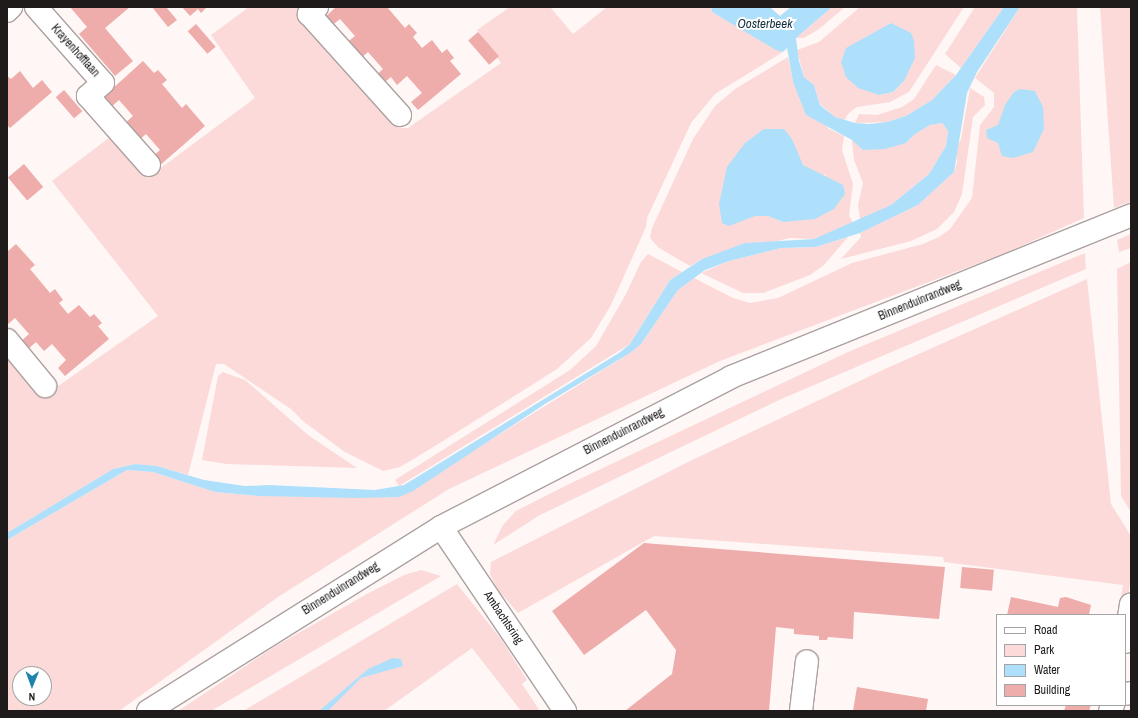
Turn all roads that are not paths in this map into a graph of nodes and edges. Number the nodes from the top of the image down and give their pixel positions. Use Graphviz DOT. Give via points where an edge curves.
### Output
graph roads {
  1 [pos="11,7"];
  2 [pos="36,7"];
  3 [pos="317,7"];
  4 [pos="7,11"];
  5 [pos="400,115"];
  6 [pos="149,165"];
  7 [pos="1131,215"];
  8 [pos="7,340"];
  9 [pos="45,386"];
  10 [pos="441,526"];
  11 [pos="1130,615"];
  12 [pos="1126,637"];
  13 [pos="807,661"];
  14 [pos="148,711"];
  15 [pos="565,711"];
  16 [pos="801,711"];
  1 -- 4 [label="main road"];
  2 -- 6 [label="main road, Krayenhofflaan" via="103,83 88,96"];
  3 -- 5 [label="main road" via="309,14"];
  7 -- 10 [label="main road, Binnenduinrandweg" via="731,377"];
  8 -- 9 [label="main road"];
  10 -- 14 [label="main road, Binnenduinrandweg"];
  10 -- 15 [label="main road, Ambachtsring"];
  11 -- 12 [label="main road"];
  13 -- 16 [label="main road"];
}
